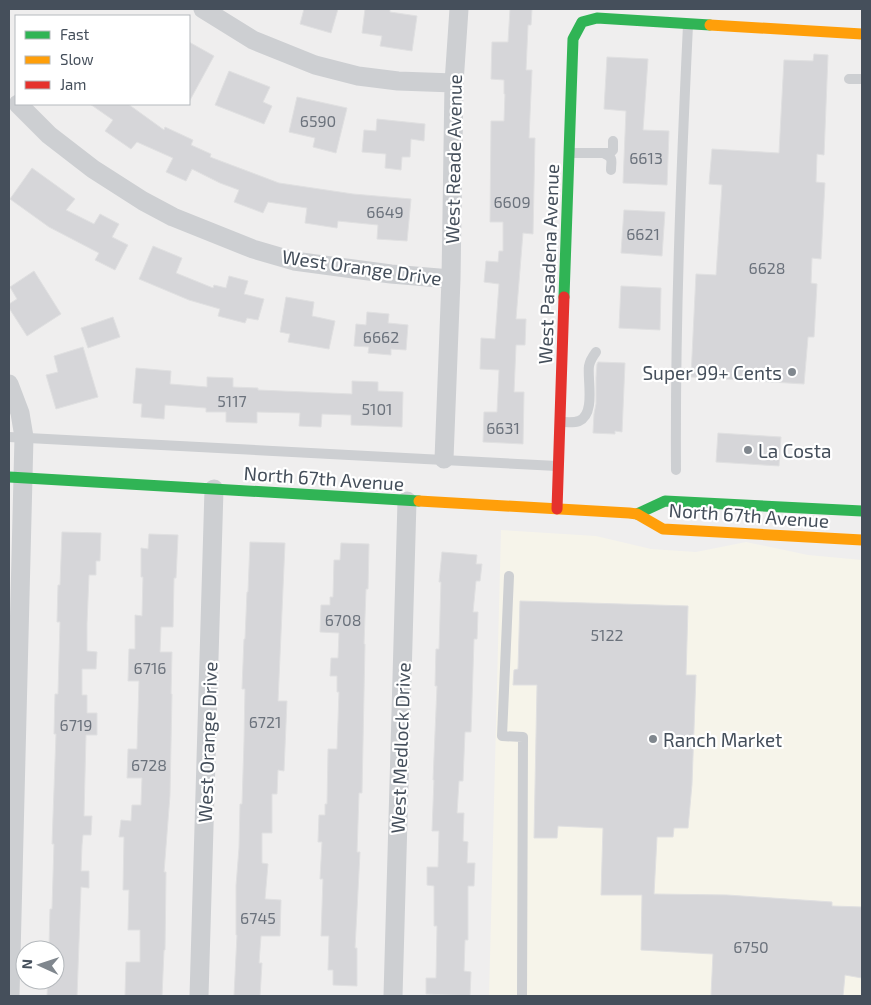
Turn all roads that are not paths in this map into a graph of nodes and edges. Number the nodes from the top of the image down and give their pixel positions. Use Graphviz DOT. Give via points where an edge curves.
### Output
graph roads {
  1 [pos="202,9"];
  2 [pos="459,9"];
  3 [pos="688,24"];
  4 [pos="862,34"];
  5 [pos="850,79"];
  6 [pos="862,79"];
  7 [pos="454,83"];
  8 [pos="19,105"];
  9 [pos="613,141"];
  10 [pos="569,153"];
  11 [pos="605,154"];
  12 [pos="611,170"];
  13 [pos="451,280"];
  14 [pos="596,352"];
  15 [pos="9,384"];
  16 [pos="560,422"];
  17 [pos="17,437"];
  18 [pos="444,460"];
  19 [pos="558,466"];
  20 [pos="676,470"];
  21 [pos="16,477"];
  22 [pos="214,489"];
  23 [pos="407,501"];
  24 [pos="557,509"];
  25 [pos="862,511"];
  26 [pos="637,514"];
  27 [pos="862,540"];
  28 [pos="509,576"];
  29 [pos="15,609"];
  30 [pos="10,996"];
  31 [pos="199,996"];
  32 [pos="393,996"];
  33 [pos="522,996"];
  1 -- 7 [label="street" via="253,40 315,65 358,76"];
  2 -- 7 [label="street, West Reade Avenue"];
  3 -- 4 [label="main road"];
  3 -- 10 [label="main road, West Pasadena Avenue" via="579,19 573,39"];
  3 -- 20 [label="lane"];
  5 -- 6 [label="lane"];
  7 -- 13 [label="street, West Reade Avenue"];
  8 -- 13 [label="street, West Orange Drive" via="49,135 93,169 173,217 229,240 294,261"];
  9 -- 11 [label="lane" via="612,150"];
  10 -- 11 [label="lane"];
  10 -- 16 [label="main road, West Pasadena Avenue"];
  11 -- 12 [label="lane" via="612,159"];
  13 -- 18 [label="street, West Reade Avenue"];
  14 -- 16 [label="lane" via="589,366 588,412 578,421"];
  15 -- 17 [label="street" via="20,413"];
  16 -- 19 [label="main road, West Pasadena Avenue"];
  17 -- 18 [label="lane"];
  17 -- 21 [label="street"];
  18 -- 19 [label="lane"];
  19 -- 24 [label="main road, West Pasadena Avenue"];
  21 -- 22 [label="main road, North 67th Avenue"];
  21 -- 29 [label="street"];
  22 -- 23 [label="main road, North 67th Avenue"];
  22 -- 31 [label="street, West Orange Drive"];
  23 -- 24 [label="main road, North 67th Avenue"];
  23 -- 32 [label="street, West Medlock Drive"];
  24 -- 26 [label="main road, North 67th Avenue"];
  25 -- 26 [label="main road, North 67th Avenue" via="665,501"];
  26 -- 27 [label="main road, North 67th Avenue" via="663,529"];
  28 -- 33 [label="lane" via="502,736 523,737"];
  29 -- 30 [label="street"];
}
